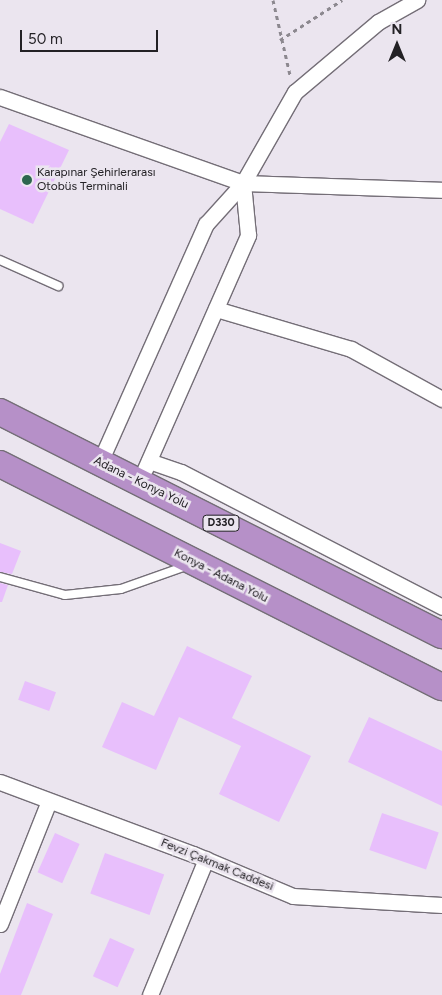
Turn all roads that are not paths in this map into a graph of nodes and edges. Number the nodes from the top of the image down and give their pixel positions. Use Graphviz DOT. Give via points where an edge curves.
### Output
graph roads {
  1 [pos="417,0"];
  2 [pos="0,97"];
  3 [pos="243,183"];
  4 [pos="442,190"];
  5 [pos="0,260"];
  6 [pos="58,286"];
  7 [pos="216,308"];
  8 [pos="442,399"];
  9 [pos="0,412"];
  10 [pos="0,464"];
  11 [pos="99,464"];
  12 [pos="144,471"];
  13 [pos="196,563"];
  14 [pos="0,577"];
  15 [pos="442,607"];
  16 [pos="442,635"];
  17 [pos="442,687"];
  18 [pos="0,782"];
  19 [pos="49,800"];
  20 [pos="206,859"];
  21 [pos="442,905"];
  22 [pos="0,924"];
  23 [pos="150,995"];
  1 -- 3 [label="street" via="378,22 295,92"];
  2 -- 3 [label="street"];
  3 -- 4 [label="street"];
  3 -- 7 [label="street" via="248,236"];
  3 -- 11 [label="street" via="206,224"];
  5 -- 6 [label="lane"];
  7 -- 8 [label="street" via="351,349"];
  7 -- 12 [label="street"];
  9 -- 11 [label="highway, Adana - Konya Yolu / D330"];
  10 -- 13 [label="highway, Konya - Adana Yolu"];
  11 -- 12 [label="highway, Adana - Konya Yolu / D330"];
  12 -- 15 [label="street" via="181,472"];
  12 -- 16 [label="highway, Adana - Konya Yolu / D330"];
  13 -- 14 [label="lane" via="121,589 65,596"];
  13 -- 17 [label="highway, Konya - Adana Yolu"];
  18 -- 19 [label="street, Fevzi Çakmak Caddesi"];
  19 -- 20 [label="street, Fevzi Çakmak Caddesi"];
  19 -- 22 [label="street"];
  20 -- 21 [label="street, Fevzi Çakmak Caddesi" via="293,896"];
  20 -- 23 [label="street"];
}
